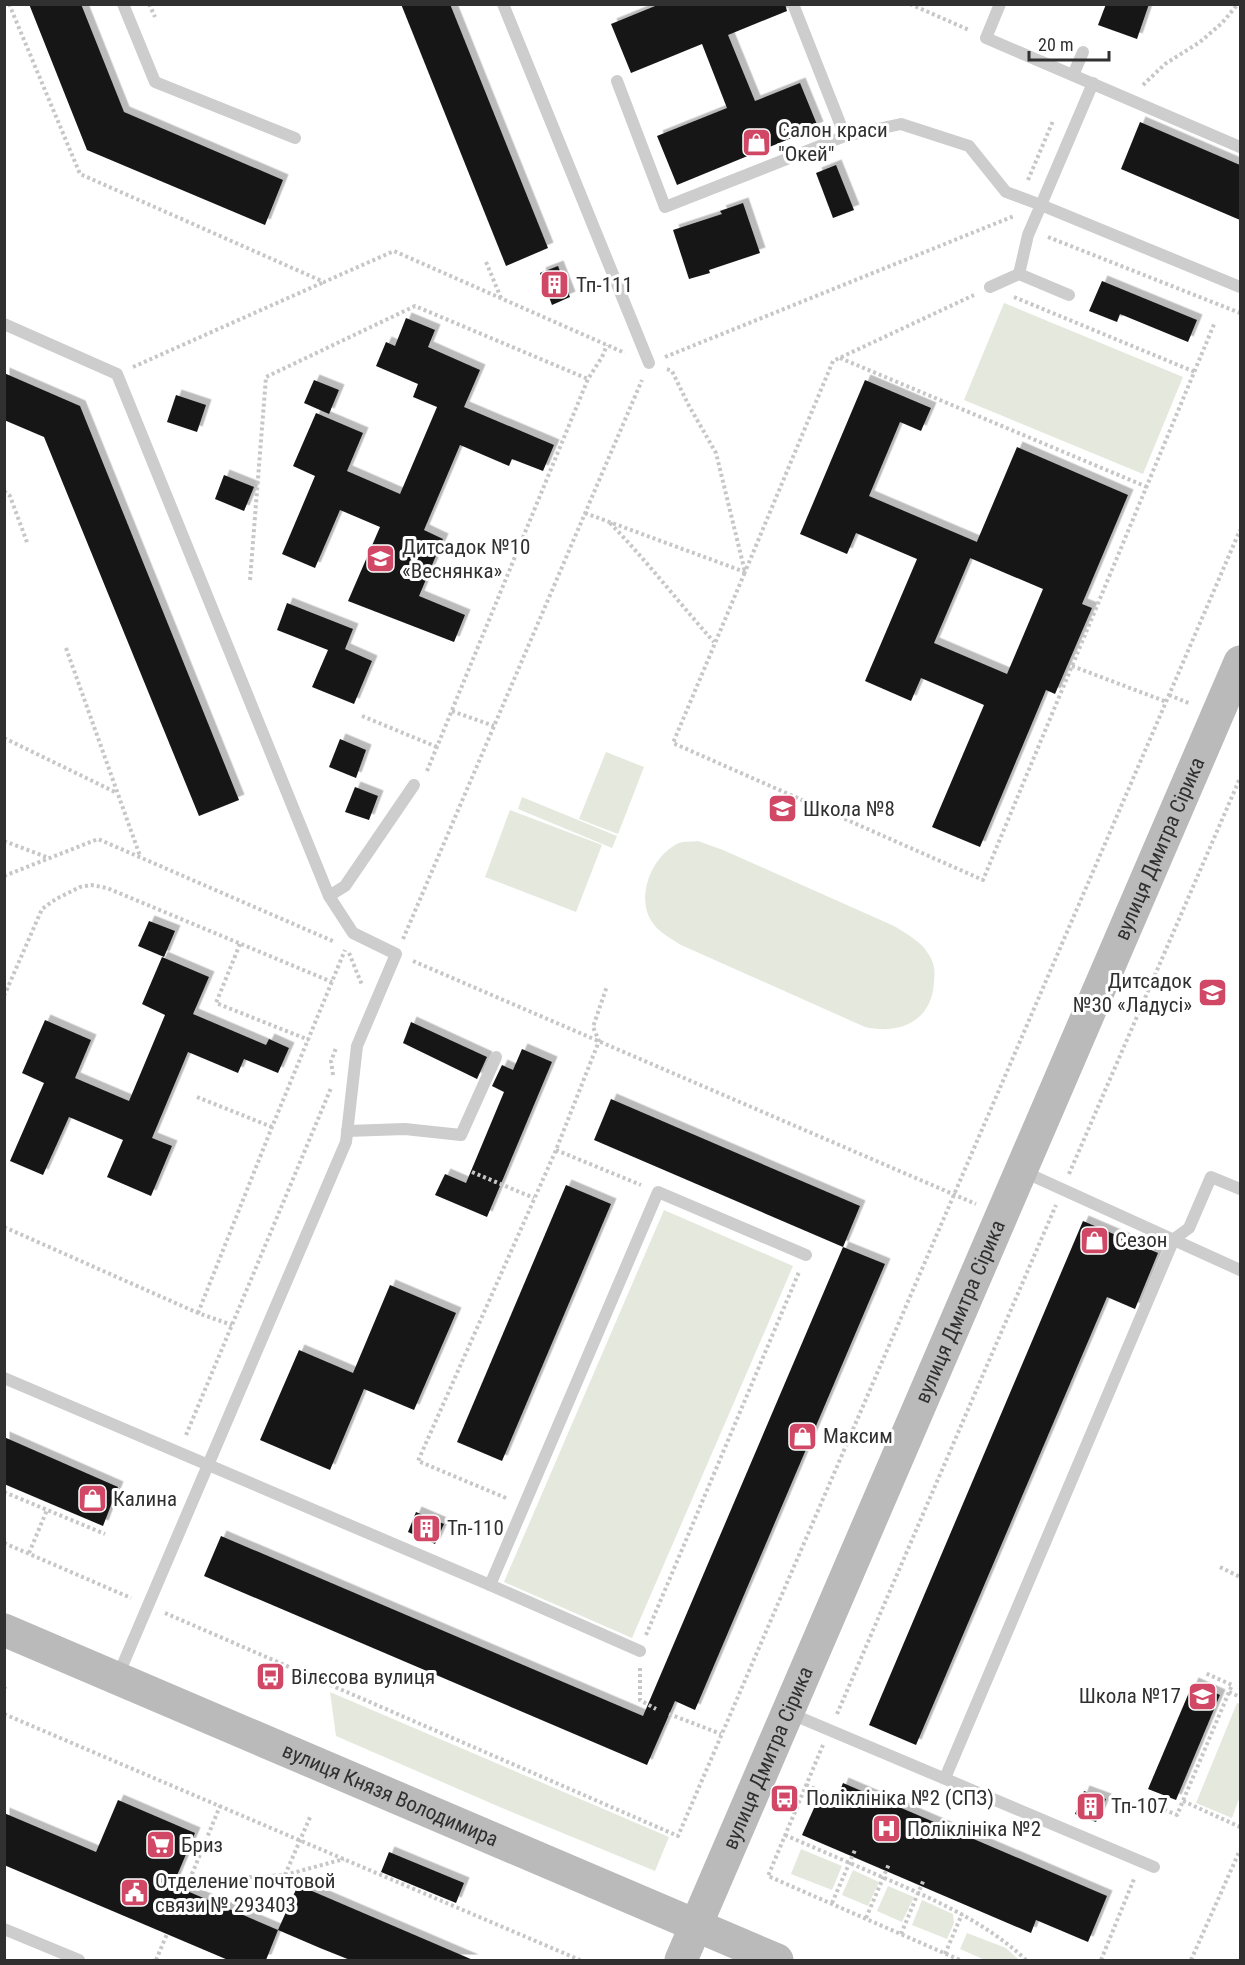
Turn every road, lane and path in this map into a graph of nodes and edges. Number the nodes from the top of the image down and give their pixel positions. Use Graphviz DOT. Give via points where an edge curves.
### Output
graph roads {
  1 [pos="9,4"];
  2 [pos="123,4"];
  3 [pos="149,4"];
  4 [pos="503,4"];
  5 [pos="793,4"];
  6 [pos="910,4"];
  7 [pos="1000,4"];
  8 [pos="1238,4"];
  9 [pos="154,17"];
  10 [pos="986,38"];
  11 [pos="1083,52"];
  12 [pos="1073,75"];
  13 [pos="617,81"];
  14 [pos="1093,84"];
  15 [pos="1125,97"];
  16 [pos="1055,116"];
  17 [pos="845,136"];
  18 [pos="295,138"];
  19 [pos="1240,147"];
  20 [pos="1020,198"];
  21 [pos="1041,205"];
  22 [pos="1030,230"];
  23 [pos="486,262"];
  24 [pos="1019,274"];
  25 [pos="324,282"];
  26 [pos="990,287"];
  27 [pos="1240,287"];
  28 [pos="1069,295"];
  29 [pos="501,298"];
  30 [pos="1240,313"];
  31 [pos="1215,322"];
  32 [pos="4,324"];
  33 [pos="607,345"];
  34 [pos="840,358"];
  35 [pos="649,363"];
  36 [pos="1195,372"];
  37 [pos="117,374"];
  38 [pos="588,379"];
  39 [pos="1147,486"];
  40 [pos="4,491"];
  41 [pos="585,513"];
  42 [pos="607,521"];
  43 [pos="1240,530"];
  44 [pos="28,546"];
  45 [pos="745,572"];
  46 [pos="250,580"];
  47 [pos="714,642"];
  48 [pos="66,648"];
  49 [pos="1240,662"];
  50 [pos="1072,666"];
  51 [pos="1167,702"];
  52 [pos="452,711"];
  53 [pos="362,716"];
  54 [pos="494,726"];
  55 [pos="4,738"];
  56 [pos="437,747"];
  57 [pos="1240,778"];
  58 [pos="414,785"];
  59 [pos="117,793"];
  60 [pos="4,841"];
  61 [pos="140,857"];
  62 [pos="49,858"];
  63 [pos="4,876"];
  64 [pos="329,896"];
  65 [pos="352,933"];
  66 [pos="240,944"];
  67 [pos="347,947"];
  68 [pos="396,954"];
  69 [pos="332,982"];
  70 [pos="607,986"];
  71 [pos="358,995"];
  72 [pos="4,996"];
  73 [pos="340,1039"];
  74 [pos="309,1040"];
  75 [pos="599,1041"];
  76 [pos="496,1057"];
  77 [pos="197,1097"];
  78 [pos="272,1127"];
  79 [pos="347,1131"];
  80 [pos="556,1150"];
  81 [pos="1021,1170"];
  82 [pos="472,1172"];
  83 [pos="1063,1189"];
  84 [pos="1240,1189"];
  85 [pos="658,1192"];
  86 [pos="954,1195"];
  87 [pos="534,1198"];
  88 [pos="1002,1215"];
  89 [pos="4,1227"];
  90 [pos="1174,1239"];
  91 [pos="806,1255"];
  92 [pos="1240,1270"];
  93 [pos="198,1313"];
  94 [pos="232,1325"];
  95 [pos="4,1378"];
  96 [pos="179,1452"];
  97 [pos="208,1465"];
  98 [pos="4,1492"];
  99 [pos="524,1505"];
  100 [pos="47,1510"];
  101 [pos="105,1534"];
  102 [pos="4,1544"];
  103 [pos="29,1553"];
  104 [pos="1220,1568"];
  105 [pos="1240,1576"];
  106 [pos="490,1585"];
  107 [pos="148,1605"];
  108 [pos="4,1630"];
  109 [pos="640,1651"];
  110 [pos="1205,1673"];
  111 [pos="117,1678"];
  112 [pos="1229,1692"];
  113 [pos="1240,1697"];
  114 [pos="656,1709"];
  115 [pos="788,1712"];
  116 [pos="4,1714"];
  117 [pos="669,1714"];
  118 [pos="830,1730"];
  119 [pos="721,1734"];
  120 [pos="945,1778"];
  121 [pos="806,1785"];
  122 [pos="1142,1800"];
  123 [pos="1183,1802"];
  124 [pos="825,1803"];
  125 [pos="220,1806"];
  126 [pos="311,1815"];
  127 [pos="1240,1827"];
  128 [pos="785,1835"];
  129 [pos="299,1840"];
  130 [pos="855,1850"];
  131 [pos="1240,1850"];
  132 [pos="344,1859"];
  133 [pos="1141,1861"];
  134 [pos="849,1863"];
  135 [pos="889,1864"];
  136 [pos="1154,1867"];
  137 [pos="285,1875"];
  138 [pos="883,1878"];
  139 [pos="924,1879"];
  140 [pos="189,1881"];
  141 [pos="185,1890"];
  142 [pos="918,1893"];
  143 [pos="832,1903"];
  144 [pos="962,1914"];
  145 [pos="866,1918"];
  146 [pos="695,1926"];
  147 [pos="4,1929"];
  148 [pos="167,1934"];
  149 [pos="901,1934"];
  150 [pos="945,1954"];
  151 [pos="79,1960"];
  152 [pos="156,1960"];
  153 [pos="580,1960"];
  154 [pos="681,1960"];
  155 [pos="777,1960"];
  156 [pos="960,1960"];
  157 [pos="1026,1960"];
  158 [pos="1101,1960"];
  159 [pos="1191,1960"];
  1 -- 25 [label="path" via="80,174"];
  2 -- 18 [label="lane" via="155,82"];
  3 -- 9 [label="path"];
  4 -- 35 [label="lane"];
  5 -- 17 [label="lane"];
  6 -- 10 [label="path"];
  7 -- 10 [label="lane"];
  8 -- 15 [label="path" via="1200,42"];
  10 -- 12 [label="lane"];
  11 -- 12 [label="lane"];
  12 -- 14 [label="lane"];
  13 -- 17 [label="lane" via="666,207"];
  14 -- 15 [label="lane"];
  14 -- 21 [label="lane"];
  15 -- 19 [label="lane"];
  16 -- 20 [label="path"];
  17 -- 20 [label="lane" via="901,124 969,146 1006,192"];
  20 -- 21 [label="lane"];
  21 -- 22 [label="lane"];
  21 -- 27 [label="lane"];
  21 -- 35 [label="path"];
  22 -- 24 [label="lane"];
  22 -- 30 [label="path"];
  23 -- 29 [label="path"];
  24 -- 26 [label="lane"];
  24 -- 28 [label="lane"];
  25 -- 29 [label="path" via="394,251"];
  25 -- 37 [label="path"];
  26 -- 34 [label="path"];
  26 -- 36 [label="path"];
  29 -- 33 [label="path"];
  31 -- 36 [label="path"];
  32 -- 37 [label="lane"];
  33 -- 35 [label="path"];
  33 -- 38 [label="path"];
  34 -- 39 [label="path"];
  34 -- 45 [label="path" via="833,362"];
  35 -- 41 [label="path"];
  35 -- 45 [label="path" via="672,371 716,453"];
  36 -- 39 [label="path"];
  37 -- 64 [label="lane"];
  38 -- 46 [label="path" via="415,306 266,377"];
  38 -- 52 [label="path"];
  39 -- 50 [label="path"];
  40 -- 44 [label="path" via="10,496"];
  41 -- 42 [label="path"];
  41 -- 54 [label="path"];
  42 -- 45 [label="path"];
  42 -- 47 [label="path"];
  43 -- 51 [label="path"];
  45 -- 47 [label="path"];
  47 -- 50 [label="path" via="673,743 983,880"];
  48 -- 59 [label="path"];
  49 -- 81 [label="street, вулиця Дмитра Сірика"];
  50 -- 51 [label="path"];
  51 -- 86 [label="path"];
  52 -- 54 [label="path"];
  52 -- 56 [label="path"];
  53 -- 56 [label="path"];
  54 -- 68 [label="path"];
  55 -- 59 [label="path"];
  56 -- 58 [label="path" via="428,770"];
  57 -- 83 [label="path"];
  58 -- 64 [label="lane" via="345,886"];
  59 -- 61 [label="path"];
  60 -- 62 [label="path"];
  61 -- 62 [label="path" via="98,839"];
  61 -- 67 [label="path"];
  62 -- 63 [label="path"];
  64 -- 65 [label="lane"];
  65 -- 67 [label="path"];
  65 -- 68 [label="lane"];
  66 -- 69 [label="path"];
  66 -- 72 [label="path" via="107,888 80,887 42,909"];
  66 -- 74 [label="path" via="216,1003"];
  67 -- 69 [label="path"];
  67 -- 71 [label="path" via="362,984"];
  68 -- 75 [label="path"];
  68 -- 79 [label="lane" via="357,1046"];
  69 -- 74 [label="path"];
  70 -- 75 [label="path" via="593,1027"];
  73 -- 94 [label="path" via="331,1060 334,1082"];
  74 -- 78 [label="path"];
  75 -- 80 [label="path"];
  75 -- 86 [label="path"];
  76 -- 79 [label="lane" via="461,1135 405,1129"];
  77 -- 78 [label="path"];
  78 -- 93 [label="path"];
  79 -- 97 [label="lane" via="346,1142"];
  80 -- 85 [label="path"];
  80 -- 87 [label="path"];
  81 -- 83 [label="lane"];
  81 -- 88 [label="street, вулиця Дмитра Сірика"];
  82 -- 87 [label="path"];
  83 -- 90 [label="lane"];
  83 -- 118 [label="path"];
  84 -- 90 [label="lane" via="1211,1177 1189,1228"];
  85 -- 91 [label="lane"];
  85 -- 99 [label="lane"];
  86 -- 88 [label="path"];
  86 -- 119 [label="path"];
  87 -- 99 [label="path" via="418,1461"];
  88 -- 115 [label="street, вулиця Дмитра Сірика"];
  89 -- 93 [label="path"];
  90 -- 92 [label="lane"];
  90 -- 120 [label="lane"];
  91 -- 109 [label="path"];
  93 -- 94 [label="path"];
  94 -- 96 [label="path"];
  95 -- 96 [label="lane"];
  96 -- 97 [label="lane"];
  97 -- 106 [label="lane"];
  97 -- 107 [label="lane"];
  98 -- 100 [label="path"];
  99 -- 106 [label="lane"];
  100 -- 101 [label="path"];
  100 -- 103 [label="path"];
  102 -- 103 [label="path"];
  103 -- 107 [label="path"];
  104 -- 105 [label="path"];
  106 -- 109 [label="lane"];
  107 -- 111 [label="lane"];
  107 -- 119 [label="path" via="678,1836"];
  108 -- 111 [label="street, вулиця Князя Володимира"];
  109 -- 114 [label="path" via="640,1700"];
  110 -- 112 [label="path" via="1232,1685"];
  111 -- 146 [label="street, вулиця Князя Володимира"];
  112 -- 113 [label="path"];
  112 -- 123 [label="path"];
  115 -- 118 [label="lane"];
  115 -- 146 [label="street, вулиця Дмитра Сірика"];
  116 -- 125 [label="path"];
  117 -- 119 [label="path"];
  118 -- 120 [label="lane"];
  118 -- 121 [label="path"];
  120 -- 133 [label="lane"];
  121 -- 124 [label="path" via="829,1795"];
  121 -- 128 [label="path"];
  122 -- 123 [label="path" via="1177,1815"];
  123 -- 127 [label="path"];
  125 -- 129 [label="path"];
  125 -- 140 [label="path"];
  126 -- 129 [label="path"];
  128 -- 134 [label="path"];
  128 -- 143 [label="path" via="768,1876"];
  129 -- 132 [label="path"];
  129 -- 137 [label="path"];
  130 -- 134 [label="path"];
  131 -- 159 [label="path"];
  132 -- 137 [label="path"];
  132 -- 153 [label="path"];
  133 -- 136 [label="lane"];
  133 -- 158 [label="path"];
  134 -- 138 [label="path"];
  134 -- 143 [label="path"];
  135 -- 138 [label="path"];
  137 -- 140 [label="path"];
  138 -- 142 [label="path"];
  138 -- 145 [label="path"];
  139 -- 142 [label="path"];
  140 -- 141 [label="path"];
  142 -- 144 [label="path"];
  142 -- 149 [label="path"];
  143 -- 145 [label="path"];
  144 -- 150 [label="path"];
  144 -- 157 [label="path"];
  145 -- 149 [label="path"];
  146 -- 154 [label="street, вулиця Дмитра Сірика"];
  146 -- 155 [label="street, вулиця Князя Володимира"];
  147 -- 151 [label="lane"];
  148 -- 152 [label="path"];
  149 -- 150 [label="path"];
  150 -- 156 [label="path"];
}
